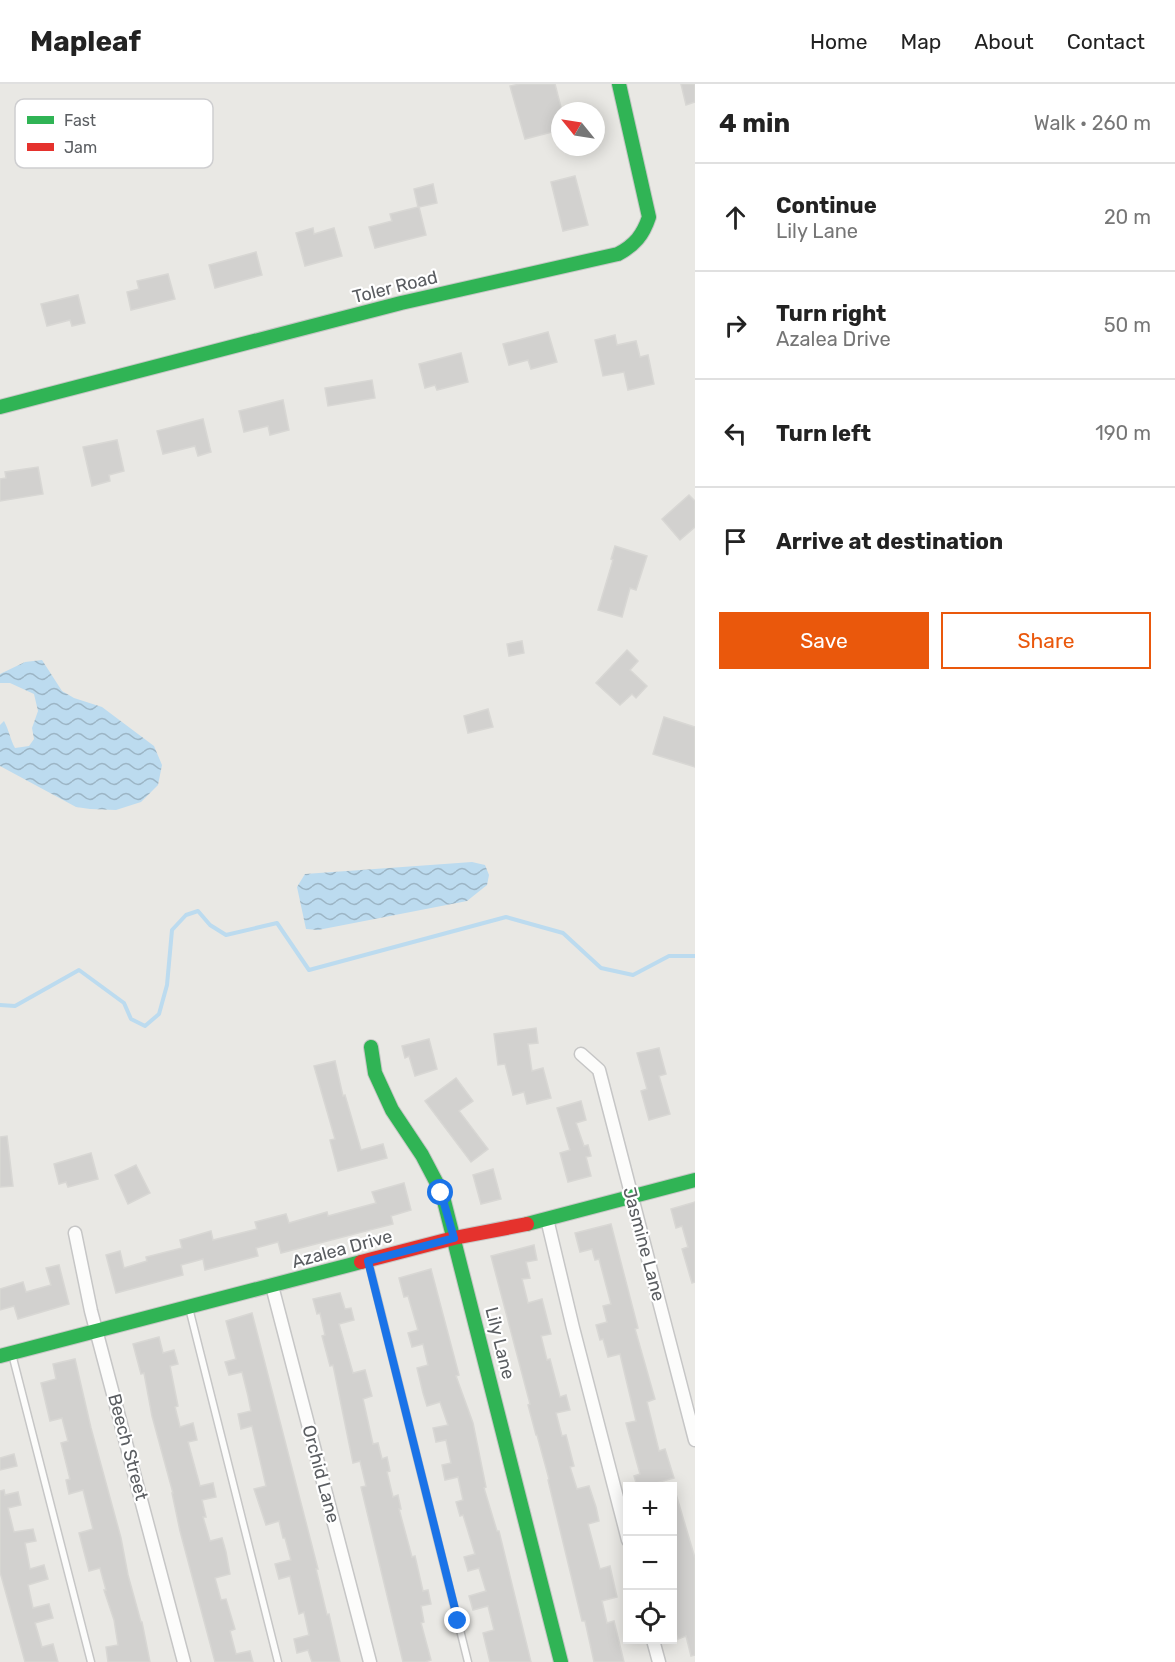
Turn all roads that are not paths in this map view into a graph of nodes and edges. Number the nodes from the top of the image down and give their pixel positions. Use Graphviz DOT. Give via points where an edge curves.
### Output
graph roads {
  1 [pos="619,84"];
  2 [pos="0,407"];
  3 [pos="371,1047"];
  4 [pos="581,1054"];
  5 [pos="695,1180"];
  6 [pos="632,1196"];
  7 [pos="548,1219"];
  8 [pos="75,1233"];
  9 [pos="454,1238"];
  10 [pos="368,1261"];
  11 [pos="272,1286"];
  12 [pos="188,1307"];
  13 [pos="98,1330"];
  14 [pos="6,1354"];
  15 [pos="695,1440"];
  16 [pos="626,1536"];
  17 [pos="654,1644"];
  18 [pos="91,1662"];
  19 [pos="184,1662"];
  20 [pos="278,1662"];
  21 [pos="370,1662"];
  22 [pos="468,1662"];
  23 [pos="561,1662"];
  24 [pos="659,1662"];
  1 -- 2 [label="street, Toler Road" via="649,217 644,233 618,254 401,303"];
  3 -- 9 [label="street, Lily Lane" via="375,1073 392,1110 423,1155 437,1184"];
  4 -- 6 [label="street, Jasmine Lane" via="599,1070"];
  5 -- 6 [label="street, Azalea Drive"];
  6 -- 7 [label="street, Azalea Drive"];
  6 -- 15 [label="street, Jasmine Lane"];
  7 -- 9 [label="street, Azalea Drive"];
  7 -- 16 [label="street"];
  8 -- 13 [label="street, Beech Street"];
  9 -- 10 [label="street, Azalea Drive"];
  9 -- 23 [label="street, Lily Lane"];
  10 -- 11 [label="street, Azalea Drive"];
  10 -- 22 [label="lane"];
  11 -- 12 [label="street, Azalea Drive"];
  11 -- 21 [label="street, Orchid Lane"];
  12 -- 13 [label="street, Azalea Drive"];
  12 -- 20 [label="lane"];
  13 -- 14 [label="street, Azalea Drive"];
  13 -- 19 [label="street, Beech Street"];
  14 -- 18 [label="lane"];
  17 -- 24 [label="street"];
}
